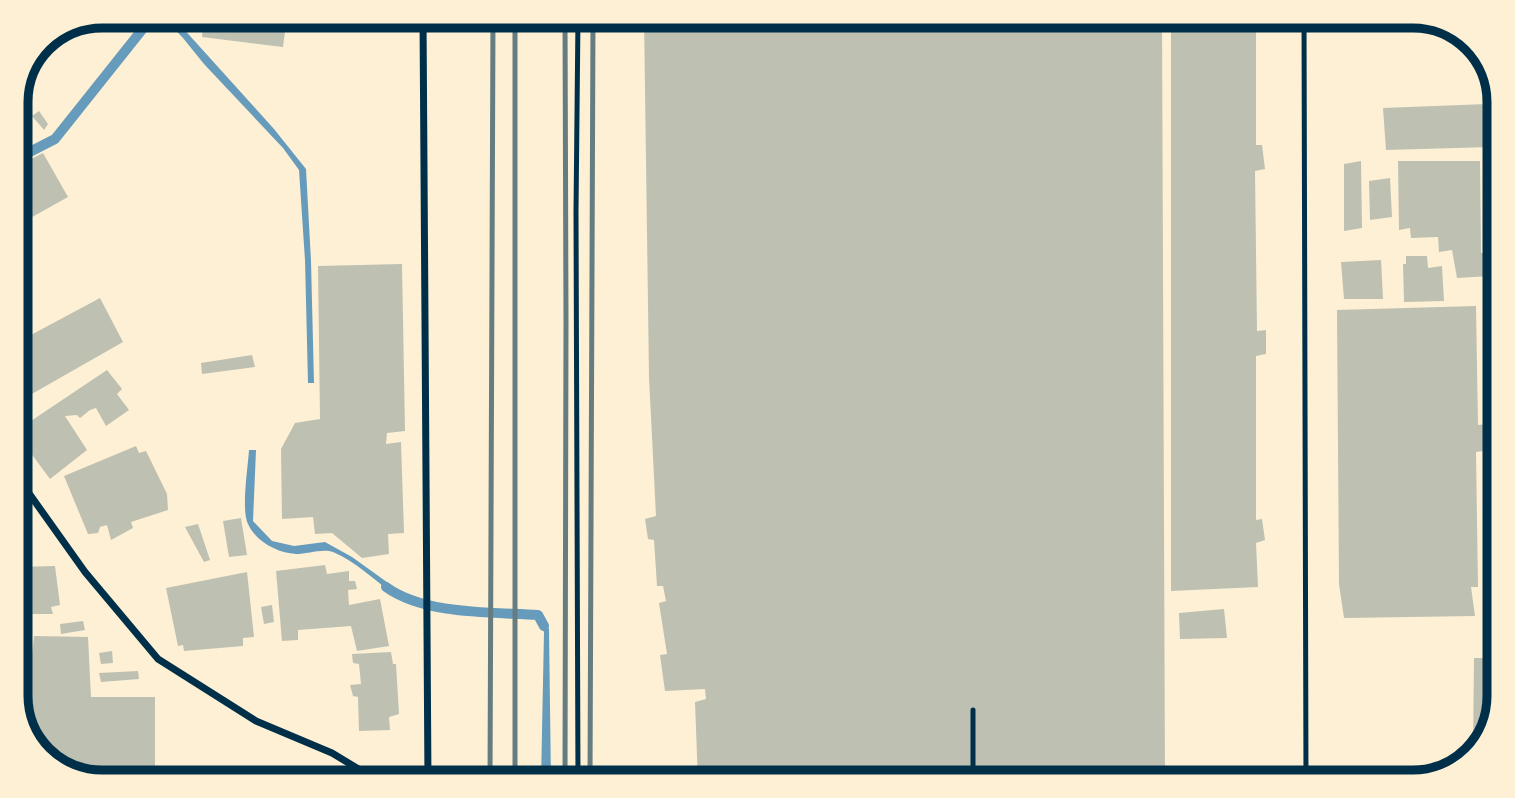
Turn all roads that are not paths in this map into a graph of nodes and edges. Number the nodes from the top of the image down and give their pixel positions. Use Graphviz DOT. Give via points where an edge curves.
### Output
graph roads {
  1 [pos="423,28"];
  2 [pos="578,28"];
  3 [pos="1303,28"];
  4 [pos="28,492"];
  5 [pos="973,710"];
  6 [pos="360,770"];
  7 [pos="428,770"];
  8 [pos="578,770"];
  9 [pos="973,770"];
  10 [pos="1306,770"];
  1 -- 7 [label="street"];
  2 -- 8 [label="lane"];
  3 -- 10 [label="lane"];
  4 -- 6 [label="street" via="85,572 158,659 256,722 332,753"];
  5 -- 9 [label="lane"];
}
